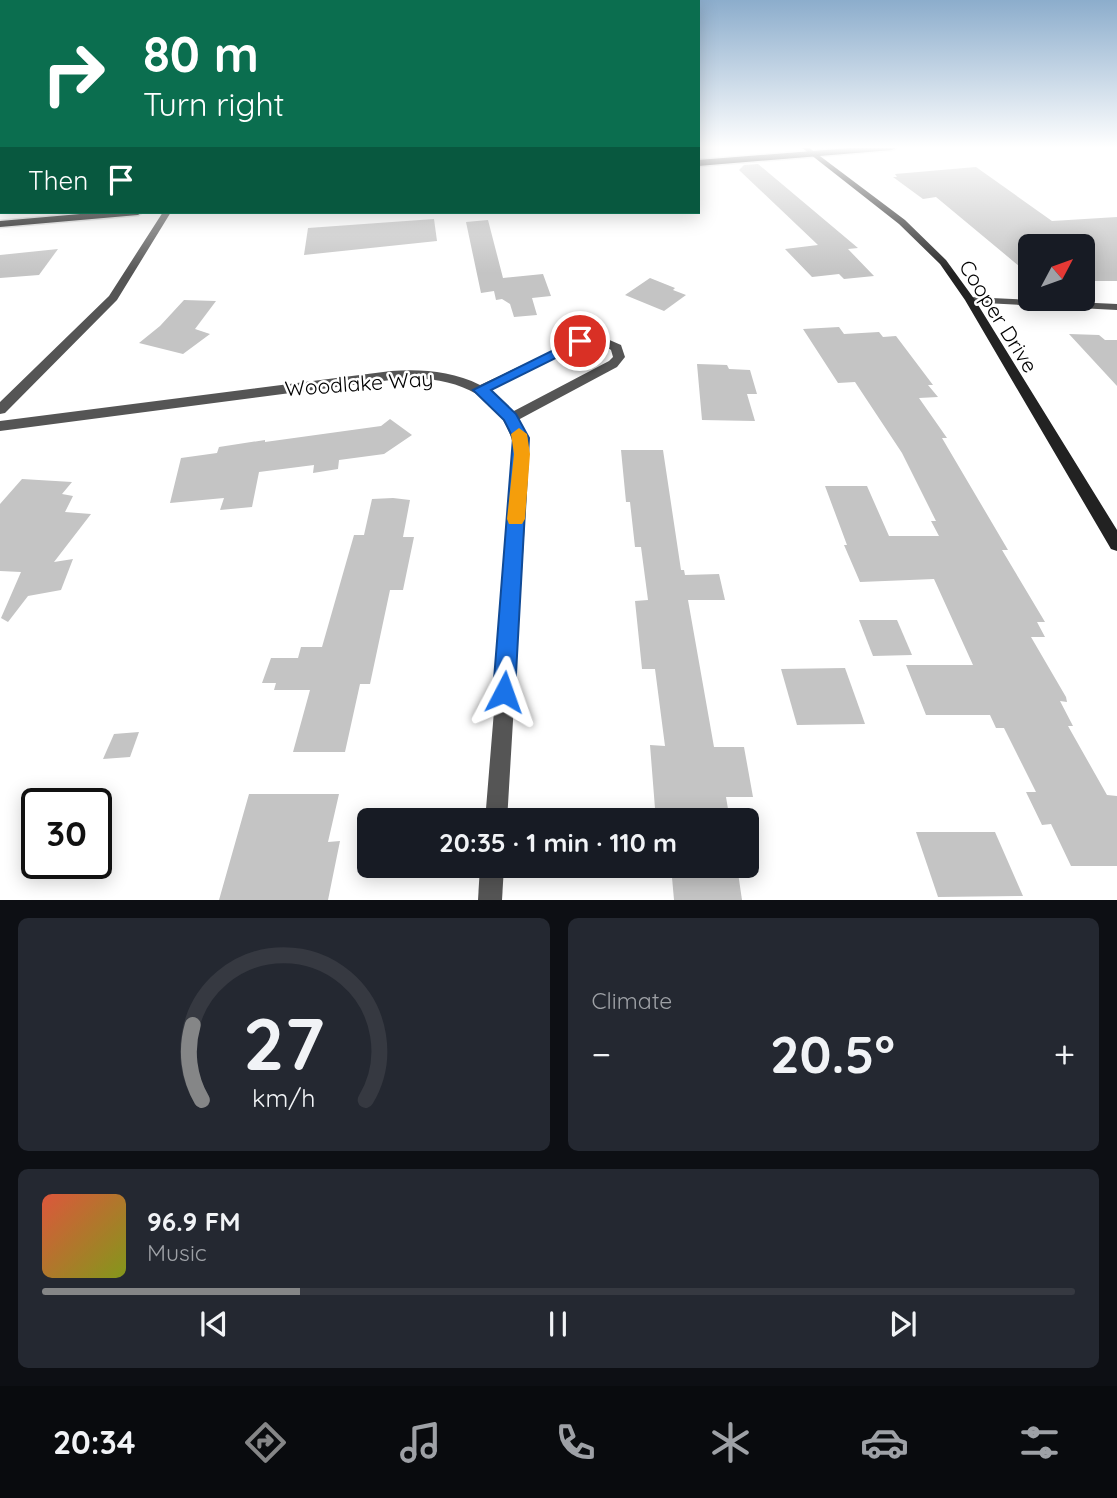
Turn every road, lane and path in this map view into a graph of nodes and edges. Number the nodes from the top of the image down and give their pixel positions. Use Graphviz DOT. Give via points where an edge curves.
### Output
graph roads {
  1 [pos="859,189"];
  2 [pos="115,214"];
  3 [pos="166,214"];
  4 [pos="0,224"];
  5 [pos="970,300"];
  6 [pos="1117,307"];
  7 [pos="480,390"];
  8 [pos="0,410"];
  9 [pos="511,418"];
  10 [pos="0,426"];
  11 [pos="1117,544"];
  12 [pos="496,808"];
  13 [pos="491,878"];
  14 [pos="490,900"];
  1 -- 5 [label="street, Cooper Drive" via="943,262"];
  2 -- 4 [label="main road"];
  3 -- 8 [label="street" via="113,298"];
  5 -- 6 [label="street"];
  5 -- 11 [label="street, Cooper Drive"];
  7 -- 9 [label="street, Woodlake Way"];
  7 -- 9 [label="street" via="580,341 605,341 617,348 613,364"];
  7 -- 10 [label="street, Woodlake Way" via="434,375 398,376"];
  9 -- 12 [label="street, Woodlake Way" via="521,438 522,454"];
  13 -- 14 [label="street"];
}
